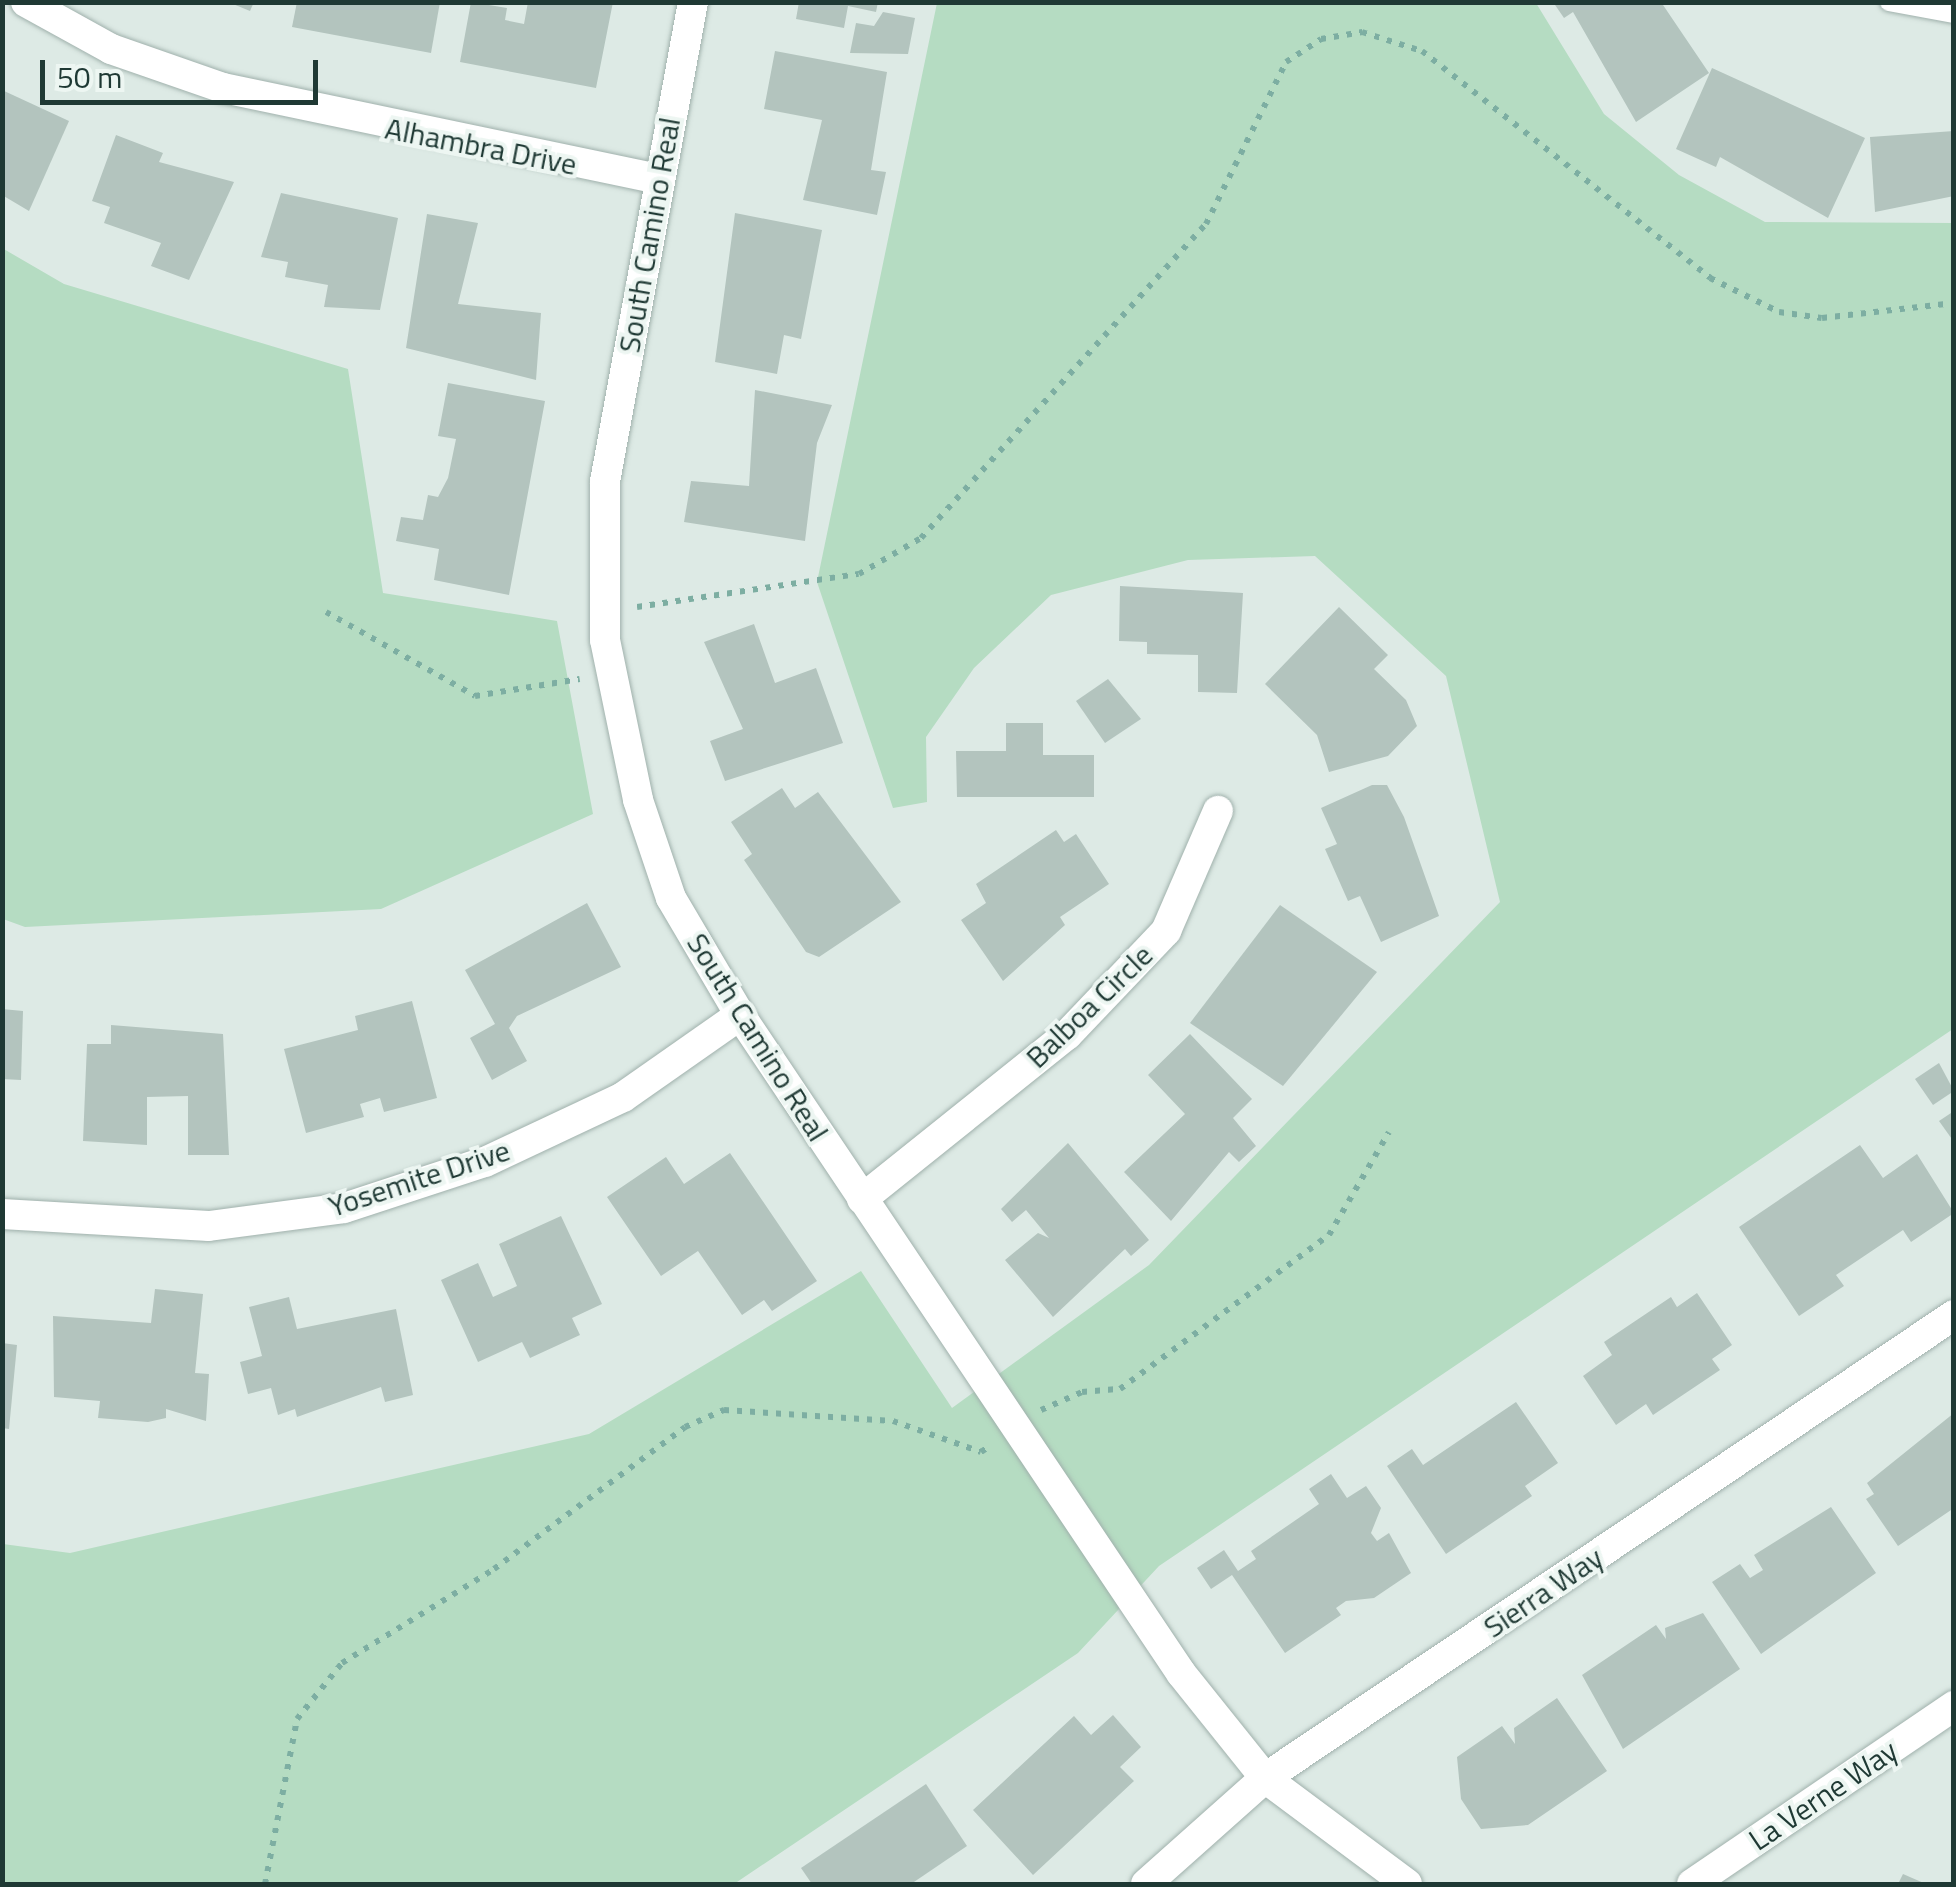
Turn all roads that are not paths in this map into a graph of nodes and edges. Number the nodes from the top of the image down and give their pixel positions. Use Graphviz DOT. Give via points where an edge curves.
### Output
graph roads {
  1 [pos="26,2"];
  2 [pos="693,2"];
  3 [pos="1888,2"];
  4 [pos="1954,14"];
  5 [pos="658,179"];
  6 [pos="1218,811"];
  7 [pos="740,1015"];
  8 [pos="862,1200"];
  9 [pos="2,1214"];
  10 [pos="1954,1316"];
  11 [pos="1954,1706"];
  12 [pos="1266,1778"];
  13 [pos="1146,1884"];
  14 [pos="1407,1884"];
  15 [pos="1692,1884"];
  1 -- 5 [label="street, Alhambra Drive" via="111,49 223,88"];
  2 -- 5 [label="street, South Camino Real"];
  3 -- 4 [label="lane"];
  5 -- 7 [label="street, South Camino Real" via="605,482 604,640 638,800 671,898"];
  6 -- 8 [label="street, Balboa Circle" via="1166,931 1067,1035"];
  7 -- 8 [label="street, South Camino Real"];
  7 -- 9 [label="street, Yosemite Drive" via="623,1096 485,1162 344,1208 209,1226"];
  8 -- 12 [label="street, South Camino Real" via="1182,1673"];
  10 -- 12 [label="street, Sierra Way"];
  11 -- 15 [label="street, La Verne Way"];
  12 -- 13 [label="street, Sierra Way"];
  12 -- 14 [label="street, South Camino Real"];
}
